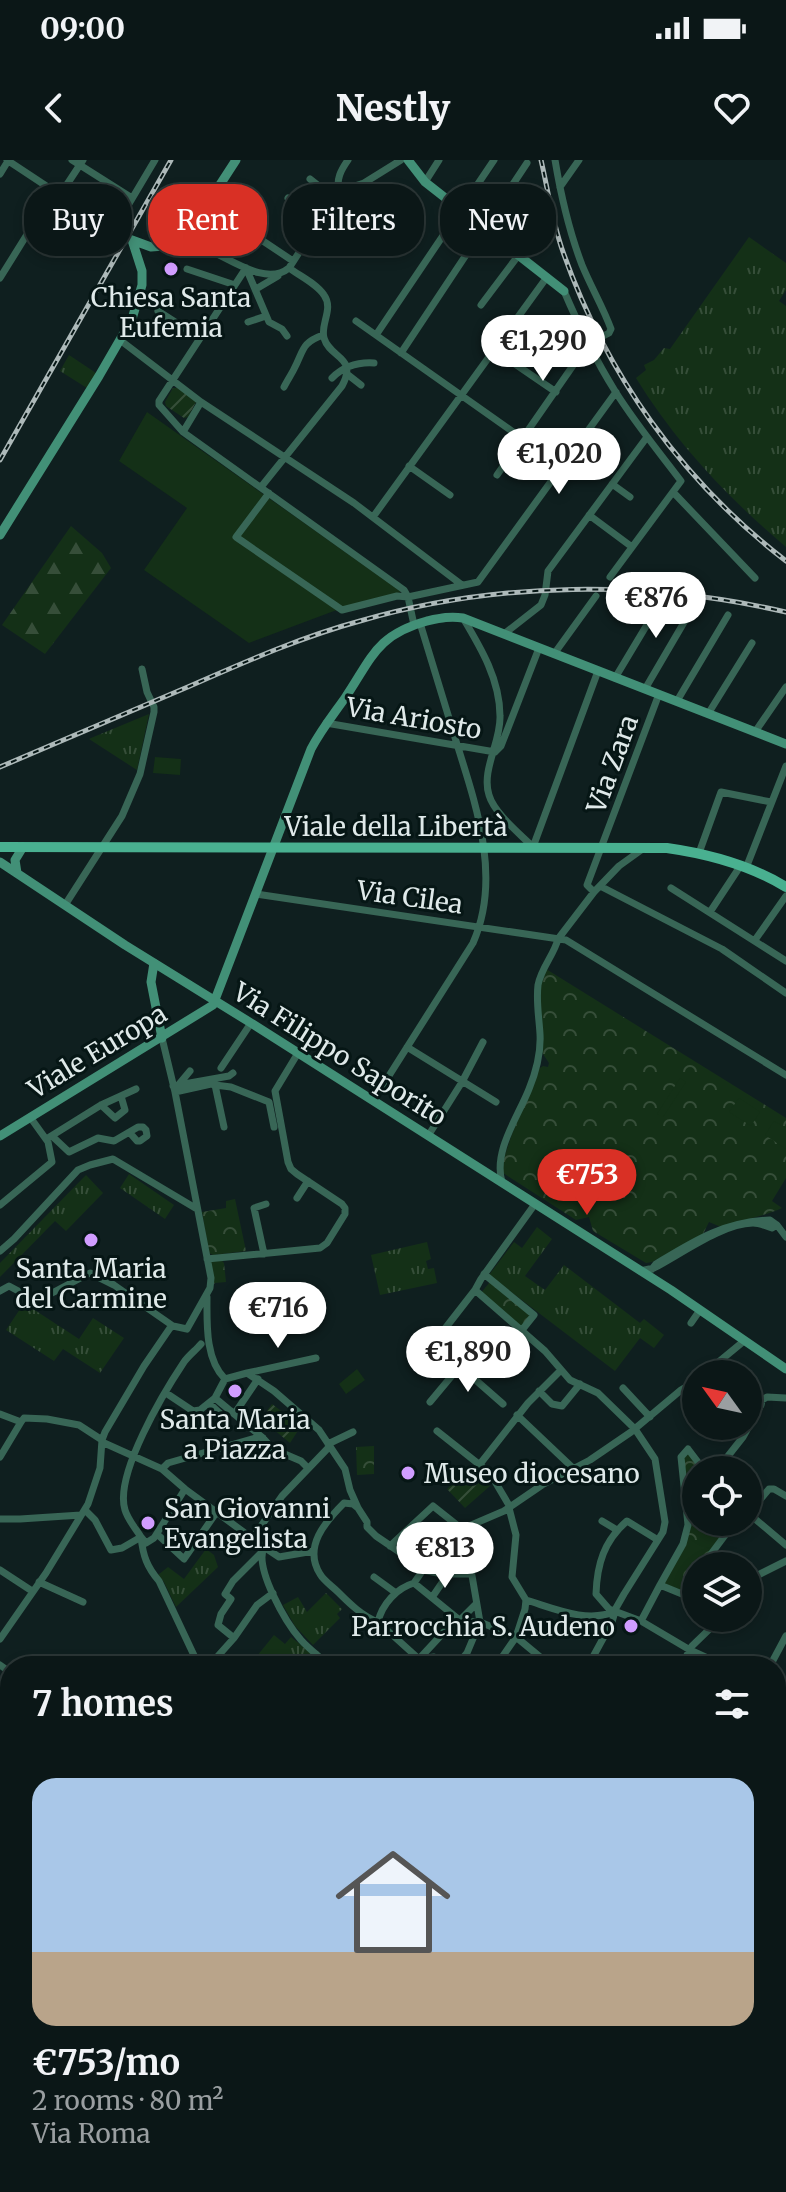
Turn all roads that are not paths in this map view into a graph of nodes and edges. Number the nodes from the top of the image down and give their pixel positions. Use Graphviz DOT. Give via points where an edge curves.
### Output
graph roads {
  1 [pos="8,160"];
  2 [pos="155,160"];
  3 [pos="236,160"];
  4 [pos="348,160"];
  5 [pos="401,160"];
  6 [pos="408,160"];
  7 [pos="439,160"];
  8 [pos="494,160"];
  9 [pos="555,160"];
  10 [pos="579,160"];
  11 [pos="78,162"];
  12 [pos="527,163"];
  13 [pos="0,174"];
  14 [pos="310,179"];
  15 [pos="425,182"];
  16 [pos="44,184"];
  17 [pos="66,184"];
  18 [pos="111,184"];
  19 [pos="220,184"];
  20 [pos="319,184"];
  21 [pos="338,184"];
  22 [pos="362,184"];
  23 [pos="478,184"];
  24 [pos="513,184"];
  25 [pos="560,187"];
  26 [pos="440,194"];
  27 [pos="132,198"];
  28 [pos="24,239"];
  29 [pos="132,240"];
  30 [pos="440,240"];
  31 [pos="148,246"];
  32 [pos="267,246"];
  33 [pos="223,256"];
  34 [pos="295,256"];
  35 [pos="466,256"];
  36 [pos="517,256"];
  37 [pos="521,256"];
  38 [pos="288,267"];
  39 [pos="246,268"];
  40 [pos="187,269"];
  41 [pos="547,277"];
  42 [pos="0,278"];
  43 [pos="235,285"];
  44 [pos="256,289"];
  45 [pos="564,291"];
  46 [pos="481,305"];
  47 [pos="158,311"];
  48 [pos="266,316"];
  49 [pos="356,321"];
  50 [pos="248,322"];
  51 [pos="323,335"];
  52 [pos="376,335"];
  53 [pos="287,336"];
  54 [pos="200,338"];
  55 [pos="120,340"];
  56 [pos="564,342"];
  57 [pos="588,344"];
  58 [pos="493,349"];
  59 [pos="401,353"];
  60 [pos="581,354"];
  61 [pos="374,363"];
  62 [pos="347,371"];
  63 [pos="332,378"];
  64 [pos="173,380"];
  65 [pos="361,385"];
  66 [pos="284,387"];
  67 [pos="556,392"];
  68 [pos="616,392"];
  69 [pos="460,395"];
  70 [pos="201,402"];
  71 [pos="183,432"];
  72 [pos="647,437"];
  73 [pos="523,439"];
  74 [pos="285,456"];
  75 [pos="409,466"];
  76 [pos="497,475"];
  77 [pos="612,484"];
  78 [pos="261,487"];
  79 [pos="673,492"];
  80 [pos="269,493"];
  81 [pos="450,495"];
  82 [pos="630,497"];
  83 [pos="589,515"];
  84 [pos="373,517"];
  85 [pos="0,535"];
  86 [pos="632,547"];
  87 [pos="610,577"];
  88 [pos="755,578"];
  89 [pos="462,585"];
  90 [pos="596,596"];
  91 [pos="408,597"];
  92 [pos="660,603"];
  93 [pos="693,607"];
  94 [pos="728,615"];
  95 [pos="463,618"];
  96 [pos="417,624"];
  97 [pos="504,634"];
  98 [pos="752,643"];
  99 [pos="539,648"];
  100 [pos="554,654"];
  101 [pos="142,669"];
  102 [pos="598,671"];
  103 [pos="615,678"];
  104 [pos="786,687"];
  105 [pos="645,689"];
  106 [pos="659,694"];
  107 [pos="677,701"];
  108 [pos="708,714"];
  109 [pos="326,723"];
  110 [pos="755,732"];
  111 [pos="786,744"];
  112 [pos="458,746"];
  113 [pos="495,752"];
  114 [pos="786,766"];
  115 [pos="771,802"];
  116 [pos="0,847"];
  117 [pos="23,847"];
  118 [pos="485,847"];
  119 [pos="533,847"];
  120 [pos="602,847"];
  121 [pos="619,847"];
  122 [pos="645,847"];
  123 [pos="102,848"];
  124 [pos="273,848"];
  125 [pos="699,853"];
  126 [pos="0,862"];
  127 [pos="619,866"];
  128 [pos="743,866"];
  129 [pos="17,873"];
  130 [pos="786,887"];
  131 [pos="671,888"];
  132 [pos="597,889"];
  133 [pos="256,894"];
  134 [pos="786,896"];
  135 [pos="65,905"];
  136 [pos="710,912"];
  137 [pos="480,927"];
  138 [pos="558,939"];
  139 [pos="755,940"];
  140 [pos="786,961"];
  141 [pos="154,963"];
  142 [pos="786,993"];
  143 [pos="215,1001"];
  144 [pos="251,1023"];
  145 [pos="162,1038"];
  146 [pos="483,1042"];
  147 [pos="407,1047"];
  148 [pos="298,1053"];
  149 [pos="221,1068"];
  150 [pos="190,1071"];
  151 [pos="233,1073"];
  152 [pos="786,1075"];
  153 [pos="462,1082"];
  154 [pos="215,1085"];
  155 [pos="175,1087"];
  156 [pos="136,1089"];
  157 [pos="121,1096"];
  158 [pos="373,1101"];
  159 [pos="496,1102"];
  160 [pos="101,1105"];
  161 [pos="30,1117"];
  162 [pos="224,1127"];
  163 [pos="274,1127"];
  164 [pos="130,1133"];
  165 [pos="0,1136"];
  166 [pos="428,1136"];
  167 [pos="49,1138"];
  168 [pos="308,1181"];
  169 [pos="502,1182"];
  170 [pos="297,1198"];
  171 [pos="262,1203"];
  172 [pos="535,1204"];
  173 [pos="0,1205"];
  174 [pos="197,1209"];
  175 [pos="786,1237"];
  176 [pos="0,1251"];
  177 [pos="264,1254"];
  178 [pos="207,1259"];
  179 [pos="640,1271"];
  180 [pos="484,1274"];
  181 [pos="475,1290"];
  182 [pos="0,1291"];
  183 [pos="207,1294"];
  184 [pos="700,1310"];
  185 [pos="691,1323"];
  186 [pos="173,1326"];
  187 [pos="187,1329"];
  188 [pos="522,1330"];
  189 [pos="744,1341"];
  190 [pos="205,1344"];
  191 [pos="464,1351"];
  192 [pos="316,1358"];
  193 [pos="714,1360"];
  194 [pos="457,1364"];
  195 [pos="786,1369"];
  196 [pos="561,1370"];
  197 [pos="247,1373"];
  198 [pos="225,1379"];
  199 [pos="258,1379"];
  200 [pos="580,1384"];
  201 [pos="623,1388"];
  202 [pos="682,1390"];
  203 [pos="539,1391"];
  204 [pos="166,1393"];
  205 [pos="786,1398"];
  206 [pos="212,1400"];
  207 [pos="430,1402"];
  208 [pos="762,1402"];
  209 [pos="503,1404"];
  210 [pos="233,1412"];
  211 [pos="0,1414"];
  212 [pos="517,1415"];
  213 [pos="650,1417"];
  214 [pos="21,1422"];
  215 [pos="635,1429"];
  216 [pos="437,1431"];
  217 [pos="353,1432"];
  218 [pos="263,1438"];
  219 [pos="741,1440"];
  220 [pos="102,1441"];
  221 [pos="329,1445"];
  222 [pos="134,1456"];
  223 [pos="693,1456"];
  224 [pos="728,1456"];
  225 [pos="0,1457"];
  226 [pos="477,1462"];
  227 [pos="308,1468"];
  228 [pos="162,1469"];
  229 [pos="574,1469"];
  230 [pos="682,1478"];
  231 [pos="185,1489"];
  232 [pos="786,1496"];
  233 [pos="762,1497"];
  234 [pos="509,1507"];
  235 [pos="358,1508"];
  236 [pos="83,1512"];
  237 [pos="216,1513"];
  238 [pos="0,1519"];
  239 [pos="602,1521"];
  240 [pos="762,1525"];
  241 [pos="410,1528"];
  242 [pos="462,1529"];
  243 [pos="617,1530"];
  244 [pos="157,1534"];
  245 [pos="685,1536"];
  246 [pos="141,1537"];
  247 [pos="252,1539"];
  248 [pos="658,1540"];
  249 [pos="786,1545"];
  250 [pos="390,1546"];
  251 [pos="263,1549"];
  252 [pos="437,1549"];
  253 [pos="314,1551"];
  254 [pos="786,1561"];
  255 [pos="423,1568"];
  256 [pos="0,1570"];
  257 [pos="762,1573"];
  258 [pos="448,1574"];
  259 [pos="471,1574"];
  260 [pos="374,1577"];
  261 [pos="39,1582"];
  262 [pos="414,1583"];
  263 [pos="660,1585"];
  264 [pos="32,1591"];
  265 [pos="273,1593"];
  266 [pos="396,1593"];
  267 [pos="682,1594"];
  268 [pos="433,1596"];
  269 [pos="526,1600"];
  270 [pos="83,1602"];
  271 [pos="475,1605"];
  272 [pos="615,1611"];
  273 [pos="458,1619"];
  274 [pos="641,1621"];
  275 [pos="0,1622"];
  276 [pos="378,1622"];
  277 [pos="480,1622"];
  278 [pos="8,1627"];
  279 [pos="707,1632"];
  280 [pos="786,1636"];
  281 [pos="516,1637"];
  282 [pos="234,1638"];
  283 [pos="0,1639"];
  284 [pos="690,1650"];
  285 [pos="316,1654"];
  286 [pos="194,1656"];
  287 [pos="218,1656"];
  288 [pos="411,1656"];
  289 [pos="423,1656"];
  290 [pos="464,1656"];
  291 [pos="503,1656"];
  292 [pos="539,1656"];
  293 [pos="593,1656"];
  294 [pos="687,1656"];
  295 [pos="703,1656"];
  296 [pos="775,1656"];
  1 -- 13 [label="street"];
  1 -- 16 [label="street"];
  2 -- 27 [label="street"];
  3 -- 19 [label="main road"];
  4 -- 21 [label="street"];
  5 -- 22 [label="street"];
  6 -- 15 [label="main road"];
  7 -- 15 [label="street"];
  8 -- 23 [label="street"];
  9 -- 25 [label="street"];
  10 -- 25 [label="street"];
  11 -- 17 [label="street"];
  11 -- 18 [label="street"];
  12 -- 24 [label="street"];
  14 -- 20 [label="street"];
  15 -- 26 [label="main road"];
  25 -- 57 [label="street" via="574,242 611,327"];
  28 -- 42 [label="street"];
  29 -- 31 [label="main road"];
  29 -- 55 [label="main road" via="142,285"];
  30 -- 52 [label="street"];
  32 -- 38 [label="street"];
  33 -- 39 [label="street"];
  34 -- 38 [label="street"];
  35 -- 59 [label="street"];
  36 -- 46 [label="street"];
  37 -- 41 [label="main road"];
  38 -- 39 [label="street" via="274,274"];
  38 -- 44 [label="street"];
  38 -- 51 [label="street" via="327,298"];
  39 -- 43 [label="street"];
  39 -- 44 [label="street"];
  40 -- 43 [label="street"];
  41 -- 45 [label="main road"];
  41 -- 58 [label="street"];
  43 -- 54 [label="street"];
  44 -- 48 [label="street"];
  45 -- 57 [label="street"];
  47 -- 54 [label="street"];
  48 -- 50 [label="street"];
  48 -- 53 [label="street"];
  49 -- 52 [label="street"];
  51 -- 62 [label="street"];
  51 -- 66 [label="street" via="305,345"];
  52 -- 59 [label="street"];
  54 -- 64 [label="street"];
  55 -- 64 [label="street"];
  55 -- 85 [label="main road"];
  56 -- 60 [label="street"];
  57 -- 60 [label="street"];
  57 -- 68 [label="street"];
  58 -- 67 [label="street"];
  58 -- 69 [label="street"];
  59 -- 69 [label="street"];
  60 -- 67 [label="street"];
  61 -- 62 [label="street"];
  62 -- 63 [label="street" via="341,369"];
  62 -- 65 [label="street"];
  62 -- 74 [label="street" via="342,386"];
  64 -- 70 [label="street"];
  64 -- 71 [label="street" via="159,405"];
  67 -- 73 [label="street"];
  68 -- 72 [label="street"];
  68 -- 89 [label="street" via="478,582"];
  69 -- 73 [label="street"];
  69 -- 75 [label="street"];
  70 -- 71 [label="street"];
  70 -- 74 [label="street"];
  71 -- 78 [label="street"];
  72 -- 77 [label="street"];
  72 -- 79 [label="street" via="681,481"];
  73 -- 76 [label="street"];
  74 -- 78 [label="street"];
  74 -- 84 [label="street"];
  75 -- 81 [label="street"];
  75 -- 84 [label="street"];
  77 -- 82 [label="street"];
  77 -- 83 [label="street"];
  78 -- 80 [label="street"];
  79 -- 86 [label="street"];
  79 -- 88 [label="street"];
  80 -- 91 [label="street"];
  80 -- 91 [label="street" via="236,537 342,610"];
  83 -- 86 [label="street"];
  83 -- 97 [label="street" via="548,571 541,605"];
  84 -- 89 [label="street"];
  86 -- 87 [label="street"];
  89 -- 91 [label="street"];
  90 -- 100 [label="street"];
  91 -- 96 [label="street"];
  92 -- 103 [label="street"];
  93 -- 105 [label="street"];
  94 -- 107 [label="street"];
  95 -- 96 [label="main road" via="449,615"];
  95 -- 97 [label="main road"];
  95 -- 113 [label="street" via="493,678 500,717"];
  96 -- 109 [label="main road" via="389,637 376,650"];
  96 -- 112 [label="street"];
  97 -- 99 [label="main road"];
  98 -- 108 [label="street"];
  99 -- 100 [label="main road"];
  99 -- 113 [label="street"];
  100 -- 102 [label="main road"];
  101 -- 123 [label="street" via="154,712 140,774"];
  102 -- 103 [label="main road"];
  102 -- 119 [label="street"];
  103 -- 105 [label="main road"];
  104 -- 110 [label="street"];
  105 -- 106 [label="main road"];
  106 -- 107 [label="main road"];
  106 -- 120 [label="street, Via Zara"];
  107 -- 108 [label="main road"];
  108 -- 110 [label="main road"];
  109 -- 112 [label="street, Via Ariosto"];
  109 -- 124 [label="main road"];
  110 -- 111 [label="main road"];
  112 -- 113 [label="street, Via Ariosto"];
  112 -- 118 [label="street"];
  113 -- 119 [label="street" via="487,775 490,798"];
  114 -- 115 [label="street"];
  115 -- 125 [label="street" via="721,792"];
  115 -- 128 [label="street"];
  116 -- 117 [label="main road, Viale della Libertà"];
  117 -- 123 [label="main road, Viale della Libertà"];
  117 -- 129 [label="main road" via="15,860"];
  118 -- 119 [label="main road, Viale della Libertà"];
  118 -- 124 [label="main road, Viale della Libertà"];
  118 -- 137 [label="street"];
  119 -- 120 [label="main road, Viale della Libertà"];
  120 -- 121 [label="main road, Viale della Libertà"];
  120 -- 132 [label="street, Via Zara" via="587,885"];
  121 -- 122 [label="main road, Viale della Libertà"];
  121 -- 127 [label="street"];
  122 -- 125 [label="main road, Viale della Libertà"];
  122 -- 127 [label="street"];
  123 -- 124 [label="main road, Viale della Libertà"];
  123 -- 135 [label="street"];
  124 -- 133 [label="main road"];
  125 -- 128 [label="main road, Viale della Libertà"];
  126 -- 129 [label="main road, Via Filippo Saporito"];
  127 -- 132 [label="street"];
  128 -- 130 [label="main road, Viale della Libertà"];
  128 -- 136 [label="street"];
  129 -- 135 [label="main road, Via Filippo Saporito"];
  131 -- 136 [label="street"];
  132 -- 138 [label="street"];
  132 -- 142 [label="street" via="722,949"];
  133 -- 137 [label="street, Via Cilea"];
  133 -- 143 [label="main road"];
  134 -- 139 [label="street"];
  135 -- 141 [label="main road, Via Filippo Saporito"];
  136 -- 139 [label="street"];
  137 -- 138 [label="street, Via Cilea"];
  137 -- 147 [label="street"];
  138 -- 152 [label="street, Via Cilea"];
  138 -- 169 [label="street" via="539,981 539,1054 499,1164"];
  139 -- 140 [label="street"];
  141 -- 143 [label="main road, Via Filippo Saporito"];
  141 -- 145 [label="main road" via="151,982"];
  143 -- 144 [label="main road, Via Filippo Saporito"];
  143 -- 145 [label="main road, Viale Europa"];
  144 -- 148 [label="main road, Via Filippo Saporito"];
  144 -- 149 [label="street"];
  145 -- 155 [label="street"];
  145 -- 161 [label="main road, Viale Europa"];
  146 -- 153 [label="street"];
  147 -- 153 [label="street"];
  147 -- 158 [label="street"];
  148 -- 158 [label="main road, Via Filippo Saporito"];
  148 -- 168 [label="street" via="275,1094 288,1162"];
  150 -- 155 [label="street"];
  151 -- 155 [label="street"];
  153 -- 159 [label="street"];
  153 -- 166 [label="street"];
  154 -- 155 [label="street"];
  154 -- 162 [label="street"];
  154 -- 163 [label="street" via="269,1102"];
  155 -- 174 [label="street"];
  156 -- 157 [label="street"];
  157 -- 160 [label="street"];
  157 -- 160 [label="street" via="125,1110 118,1117"];
  158 -- 166 [label="main road, Via Filippo Saporito"];
  160 -- 167 [label="street"];
  161 -- 165 [label="main road, Viale Europa"];
  161 -- 167 [label="street"];
  164 -- 167 [label="street" via="114,1141 98,1138 69,1152"];
  166 -- 169 [label="main road, Via Filippo Saporito"];
  167 -- 173 [label="street" via="52,1162"];
  168 -- 170 [label="street"];
  168 -- 177 [label="street" via="342,1204 343,1217 320,1248"];
  169 -- 172 [label="main road, Via Filippo Saporito"];
  171 -- 177 [label="street" via="254,1208"];
  172 -- 179 [label="main road, Via Filippo Saporito"];
  172 -- 180 [label="street"];
  174 -- 176 [label="street" via="113,1159 78,1170"];
  174 -- 178 [label="street"];
  175 -- 179 [label="street" via="777,1225 740,1222"];
  177 -- 178 [label="street"];
  178 -- 183 [label="street"];
  179 -- 184 [label="main road, Via Filippo Saporito"];
  180 -- 181 [label="street"];
  180 -- 188 [label="street" via="534,1315"];
  181 -- 188 [label="street"];
  181 -- 194 [label="street" via="433,1344"];
  182 -- 186 [label="street" via="9,1286 37,1301 90,1273"];
  183 -- 187 [label="street"];
  183 -- 190 [label="street"];
  184 -- 185 [label="street"];
  184 -- 189 [label="main road, Via Filippo Saporito"];
  186 -- 187 [label="street"];
  186 -- 220 [label="street"];
  187 -- 190 [label="street"];
  188 -- 196 [label="street"];
  189 -- 193 [label="street"];
  189 -- 195 [label="main road, Via Filippo Saporito"];
  190 -- 198 [label="street"];
  190 -- 204 [label="street" via="184,1363"];
  191 -- 194 [label="street"];
  192 -- 197 [label="street"];
  194 -- 207 [label="street"];
  194 -- 209 [label="street"];
  196 -- 200 [label="street"];
  196 -- 203 [label="street"];
  197 -- 198 [label="street"];
  197 -- 199 [label="street"];
  198 -- 206 [label="street"];
  199 -- 210 [label="street"];
  199 -- 221 [label="street" via="308,1419"];
  200 -- 203 [label="street" via="562,1406"];
  200 -- 215 [label="street" via="607,1400"];
  201 -- 213 [label="street"];
  202 -- 213 [label="street"];
  203 -- 212 [label="street"];
  204 -- 206 [label="street" via="193,1411"];
  204 -- 222 [label="street"];
  205 -- 208 [label="street" via="767,1397"];
  206 -- 210 [label="street"];
  210 -- 218 [label="street"];
  211 -- 214 [label="street"];
  212 -- 226 [label="street"];
  212 -- 229 [label="street"];
  213 -- 215 [label="street"];
  214 -- 220 [label="street" via="34,1418 79,1425"];
  214 -- 225 [label="street"];
  215 -- 229 [label="street"];
  215 -- 248 [label="street" via="658,1471 665,1527"];
  216 -- 226 [label="street"];
  217 -- 221 [label="street"];
  218 -- 227 [label="street"];
  218 -- 228 [label="street"];
  219 -- 224 [label="street"];
  220 -- 222 [label="street"];
  220 -- 236 [label="street" via="100,1468"];
  221 -- 227 [label="street"];
  221 -- 235 [label="street" via="345,1469"];
  222 -- 228 [label="street"];
  222 -- 246 [label="street" via="124,1501"];
  223 -- 230 [label="street" via="688,1449 681,1457"];
  226 -- 234 [label="street" via="490,1473"];
  227 -- 247 [label="street"];
  228 -- 231 [label="street"];
  229 -- 234 [label="street"];
  231 -- 237 [label="street"];
  231 -- 244 [label="street"];
  232 -- 233 [label="street" via="774,1489"];
  234 -- 242 [label="street"];
  234 -- 269 [label="street" via="516,1535 512,1577"];
  235 -- 250 [label="street" via="370,1530"];
  235 -- 253 [label="street" via="344,1503 324,1525"];
  236 -- 238 [label="street"];
  236 -- 246 [label="street" via="95,1520 111,1550"];
  236 -- 261 [label="street"];
  237 -- 244 [label="street" via="184,1559"];
  237 -- 247 [label="street"];
  239 -- 243 [label="street"];
  240 -- 249 [label="street"];
  241 -- 242 [label="street" via="433,1506"];
  241 -- 250 [label="street"];
  241 -- 252 [label="street"];
  242 -- 252 [label="street"];
  242 -- 259 [label="street"];
  243 -- 248 [label="street" via="627,1521"];
  243 -- 272 [label="street" via="600,1556 596,1589 598,1598"];
  244 -- 246 [label="street" via="146,1543"];
  245 -- 263 [label="street"];
  246 -- 286 [label="street" via="143,1555"];
  247 -- 251 [label="street"];
  248 -- 272 [label="street"];
  250 -- 255 [label="street"];
  251 -- 253 [label="street" via="279,1557"];
  251 -- 265 [label="street"];
  251 -- 282 [label="street" via="225,1594 231,1599 218,1625"];
  252 -- 255 [label="street"];
  253 -- 276 [label="street" via="326,1581"];
  254 -- 257 [label="street"];
  255 -- 258 [label="street"];
  255 -- 262 [label="street"];
  256 -- 264 [label="street"];
  258 -- 259 [label="street"];
  258 -- 268 [label="street"];
  259 -- 271 [label="street"];
  260 -- 266 [label="street"];
  261 -- 264 [label="street"];
  261 -- 270 [label="street"];
  262 -- 266 [label="street"];
  262 -- 268 [label="street"];
  263 -- 267 [label="street"];
  263 -- 274 [label="street"];
  264 -- 278 [label="street"];
  265 -- 282 [label="street" via="257,1605"];
  265 -- 285 [label="street" via="291,1627"];
  266 -- 276 [label="street"];
  268 -- 273 [label="street"];
  269 -- 272 [label="street" via="593,1617"];
  269 -- 281 [label="street"];
  271 -- 273 [label="street"];
  271 -- 277 [label="street"];
  272 -- 274 [label="street"];
  272 -- 293 [label="street"];
  273 -- 277 [label="street"];
  273 -- 289 [label="street"];
  274 -- 284 [label="street"];
  275 -- 278 [label="street"];
  276 -- 288 [label="street"];
  277 -- 281 [label="street"];
  277 -- 290 [label="street"];
  278 -- 283 [label="street"];
  279 -- 284 [label="street"];
  280 -- 296 [label="street"];
  281 -- 291 [label="street"];
  281 -- 292 [label="street"];
  282 -- 287 [label="street"];
  284 -- 294 [label="street"];
  284 -- 295 [label="street"];
}
